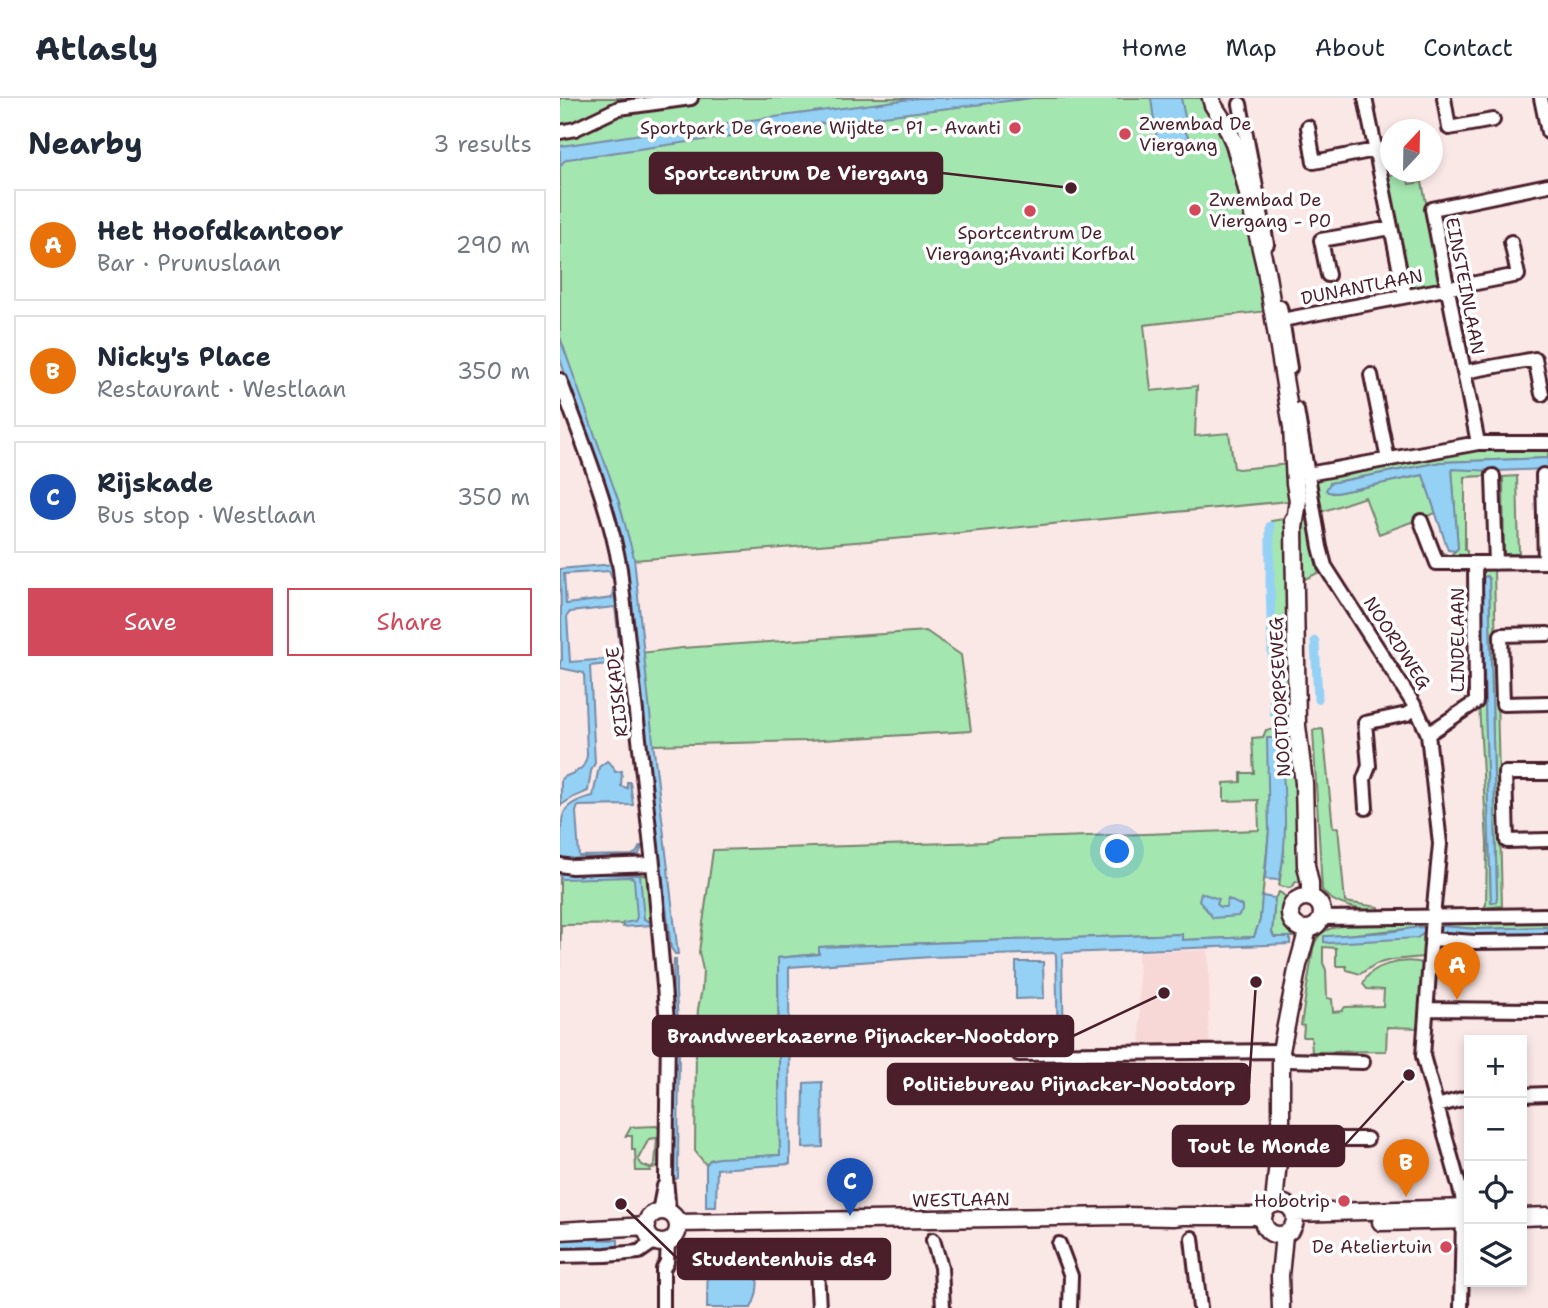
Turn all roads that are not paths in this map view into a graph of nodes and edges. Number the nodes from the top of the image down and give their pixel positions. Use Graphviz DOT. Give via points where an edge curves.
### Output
graph roads {
  1 [pos="691,98"];
  2 [pos="1211,98"];
  3 [pos="1219,98"];
  4 [pos="1365,98"];
  5 [pos="1444,98"];
  6 [pos="1541,98"];
  7 [pos="1240,104"];
  8 [pos="1493,120"];
  9 [pos="1308,127"];
  10 [pos="560,132"];
  11 [pos="1548,132"];
  12 [pos="1375,150"];
  13 [pos="1548,185"];
  14 [pos="1391,228"];
  15 [pos="1511,242"];
  16 [pos="1266,270"];
  17 [pos="1328,275"];
  18 [pos="1448,289"];
  19 [pos="1405,296"];
  20 [pos="1282,320"];
  21 [pos="1464,372"];
  22 [pos="1371,375"];
  23 [pos="560,380"];
  24 [pos="1542,394"];
  25 [pos="1478,443"];
  26 [pos="1548,443"];
  27 [pos="1388,460"];
  28 [pos="1543,475"];
  29 [pos="1493,476"];
  30 [pos="1301,478"];
  31 [pos="1421,521"];
  32 [pos="1546,562"];
  33 [pos="1496,563"];
  34 [pos="1475,564"];
  35 [pos="1548,634"];
  36 [pos="1548,703"];
  37 [pos="1416,708"];
  38 [pos="1428,734"];
  39 [pos="1548,773"];
  40 [pos="1366,808"];
  41 [pos="1548,840"];
  42 [pos="653,864"];
  43 [pos="560,865"];
  44 [pos="1306,897"];
  45 [pos="1322,914"];
  46 [pos="1548,915"];
  47 [pos="1303,928"];
  48 [pos="1432,929"];
  49 [pos="1548,941"];
  50 [pos="1427,1009"];
  51 [pos="1548,1010"];
  52 [pos="1018,1054"];
  53 [pos="1284,1055"];
  54 [pos="1363,1062"];
  55 [pos="1548,1094"];
  56 [pos="1527,1095"];
  57 [pos="1465,1098"];
  58 [pos="1437,1106"];
  59 [pos="1281,1129"];
  60 [pos="1367,1139"];
  61 [pos="1464,1205"];
  62 [pos="1527,1207"];
  63 [pos="1548,1207"];
  64 [pos="1464,1214"];
  65 [pos="1548,1216"];
  66 [pos="1527,1217"];
  67 [pos="1279,1219"];
  68 [pos="1465,1224"];
  69 [pos="662,1230"];
  70 [pos="560,1231"];
  71 [pos="1192,1238"];
  72 [pos="933,1240"];
  73 [pos="1059,1244"];
  74 [pos="809,1248"];
  75 [pos="560,1256"];
  76 [pos="663,1308"];
  77 [pos="819,1308"];
  78 [pos="943,1308"];
  79 [pos="1070,1308"];
  80 [pos="1200,1308"];
  81 [pos="1281,1308"];
  82 [pos="1461,1308"];
  1 -- 10 [label="street" via="619,108"];
  2 -- 16 [label="main road, NOORDWEG" via="1234,143"];
  3 -- 16 [label="main road, NOORDWEG" via="1244,152"];
  4 -- 12 [label="street"];
  5 -- 8 [label="street" via="1449,128"];
  6 -- 11 [label="street"];
  7 -- 20 [label="street, NOORDWEG"];
  9 -- 12 [label="street" via="1314,162"];
  12 -- 14 [label="street"];
  13 -- 18 [label="street, EINSTEINLAAN" via="1432,209"];
  14 -- 17 [label="street" via="1321,240"];
  14 -- 19 [label="street"];
  15 -- 18 [label="street, DUNANTLAAN" via="1518,275"];
  16 -- 30 [label="main road, NOORDWEG"];
  18 -- 19 [label="street, DUNANTLAAN"];
  18 -- 21 [label="street, EINSTEINLAAN"];
  19 -- 20 [label="street, DUNANTLAAN"];
  20 -- 30 [label="street, NOORDWEG"];
  21 -- 24 [label="street" via="1535,359"];
  21 -- 25 [label="street, EINSTEINLAAN"];
  22 -- 27 [label="street"];
  23 -- 42 [label="street, RIJSKADE" via="615,541"];
  25 -- 26 [label="street"];
  25 -- 27 [label="street"];
  27 -- 30 [label="street"];
  28 -- 32 [label="street"];
  29 -- 33 [label="street"];
  30 -- 37 [label="street, NOORDWEG" via="1325,566"];
  30 -- 44 [label="main road, NOOTDORPSEWEG" via="1294,528 1297,726 1310,883"];
  31 -- 34 [label="street" via="1437,563"];
  32 -- 33 [label="street"];
  33 -- 34 [label="street"];
  34 -- 38 [label="street, LINDELAAN" via="1476,702"];
  35 -- 36 [label="street" via="1501,635 1503,704"];
  37 -- 38 [label="street, NOORDWEG"];
  37 -- 40 [label="street" via="1365,723"];
  38 -- 48 [label="street, NOORDWEG" via="1440,844"];
  39 -- 41 [label="street" via="1505,773 1507,841"];
  42 -- 43 [label="street"];
  42 -- 69 [label="street, RIJSKADE" via="668,1033"];
  44 -- 45 [label="main road" via="1319,903"];
  44 -- 47 [label="main road" via="1294,901 1289,911 1292,921"];
  45 -- 47 [label="main road" via="1317,924"];
  45 -- 48 [label="street"];
  46 -- 48 [label="street"];
  47 -- 53 [label="main road"];
  48 -- 49 [label="street" via="1475,942"];
  48 -- 50 [label="street, NOORDWEG"];
  50 -- 51 [label="street"];
  50 -- 58 [label="street, NOORDWEG" via="1423,1056"];
  52 -- 53 [label="street"];
  53 -- 54 [label="street"];
  53 -- 59 [label="main road"];
  55 -- 56 [label="street"];
  57 -- 58 [label="street"];
  58 -- 61 [label="street, NOORDWEG"];
  59 -- 60 [label="street" via="1292,1136"];
  59 -- 67 [label="main road"];
  62 -- 63 [label="main road"];
  64 -- 67 [label="main road, WESTLAAN"];
  65 -- 66 [label="main road"];
  67 -- 69 [label="main road, WESTLAAN" via="1125,1216 751,1221"];
  67 -- 81 [label="main road"];
  68 -- 82 [label="street, NOORDWEG"];
  69 -- 70 [label="main road, WESTLAAN"];
  69 -- 75 [label="street" via="639,1252"];
  69 -- 76 [label="street, RIJSKADE"];
  71 -- 80 [label="street"];
  72 -- 78 [label="street" via="941,1267"];
  73 -- 79 [label="street" via="1071,1276"];
  74 -- 77 [label="street" via="817,1270"];
}
